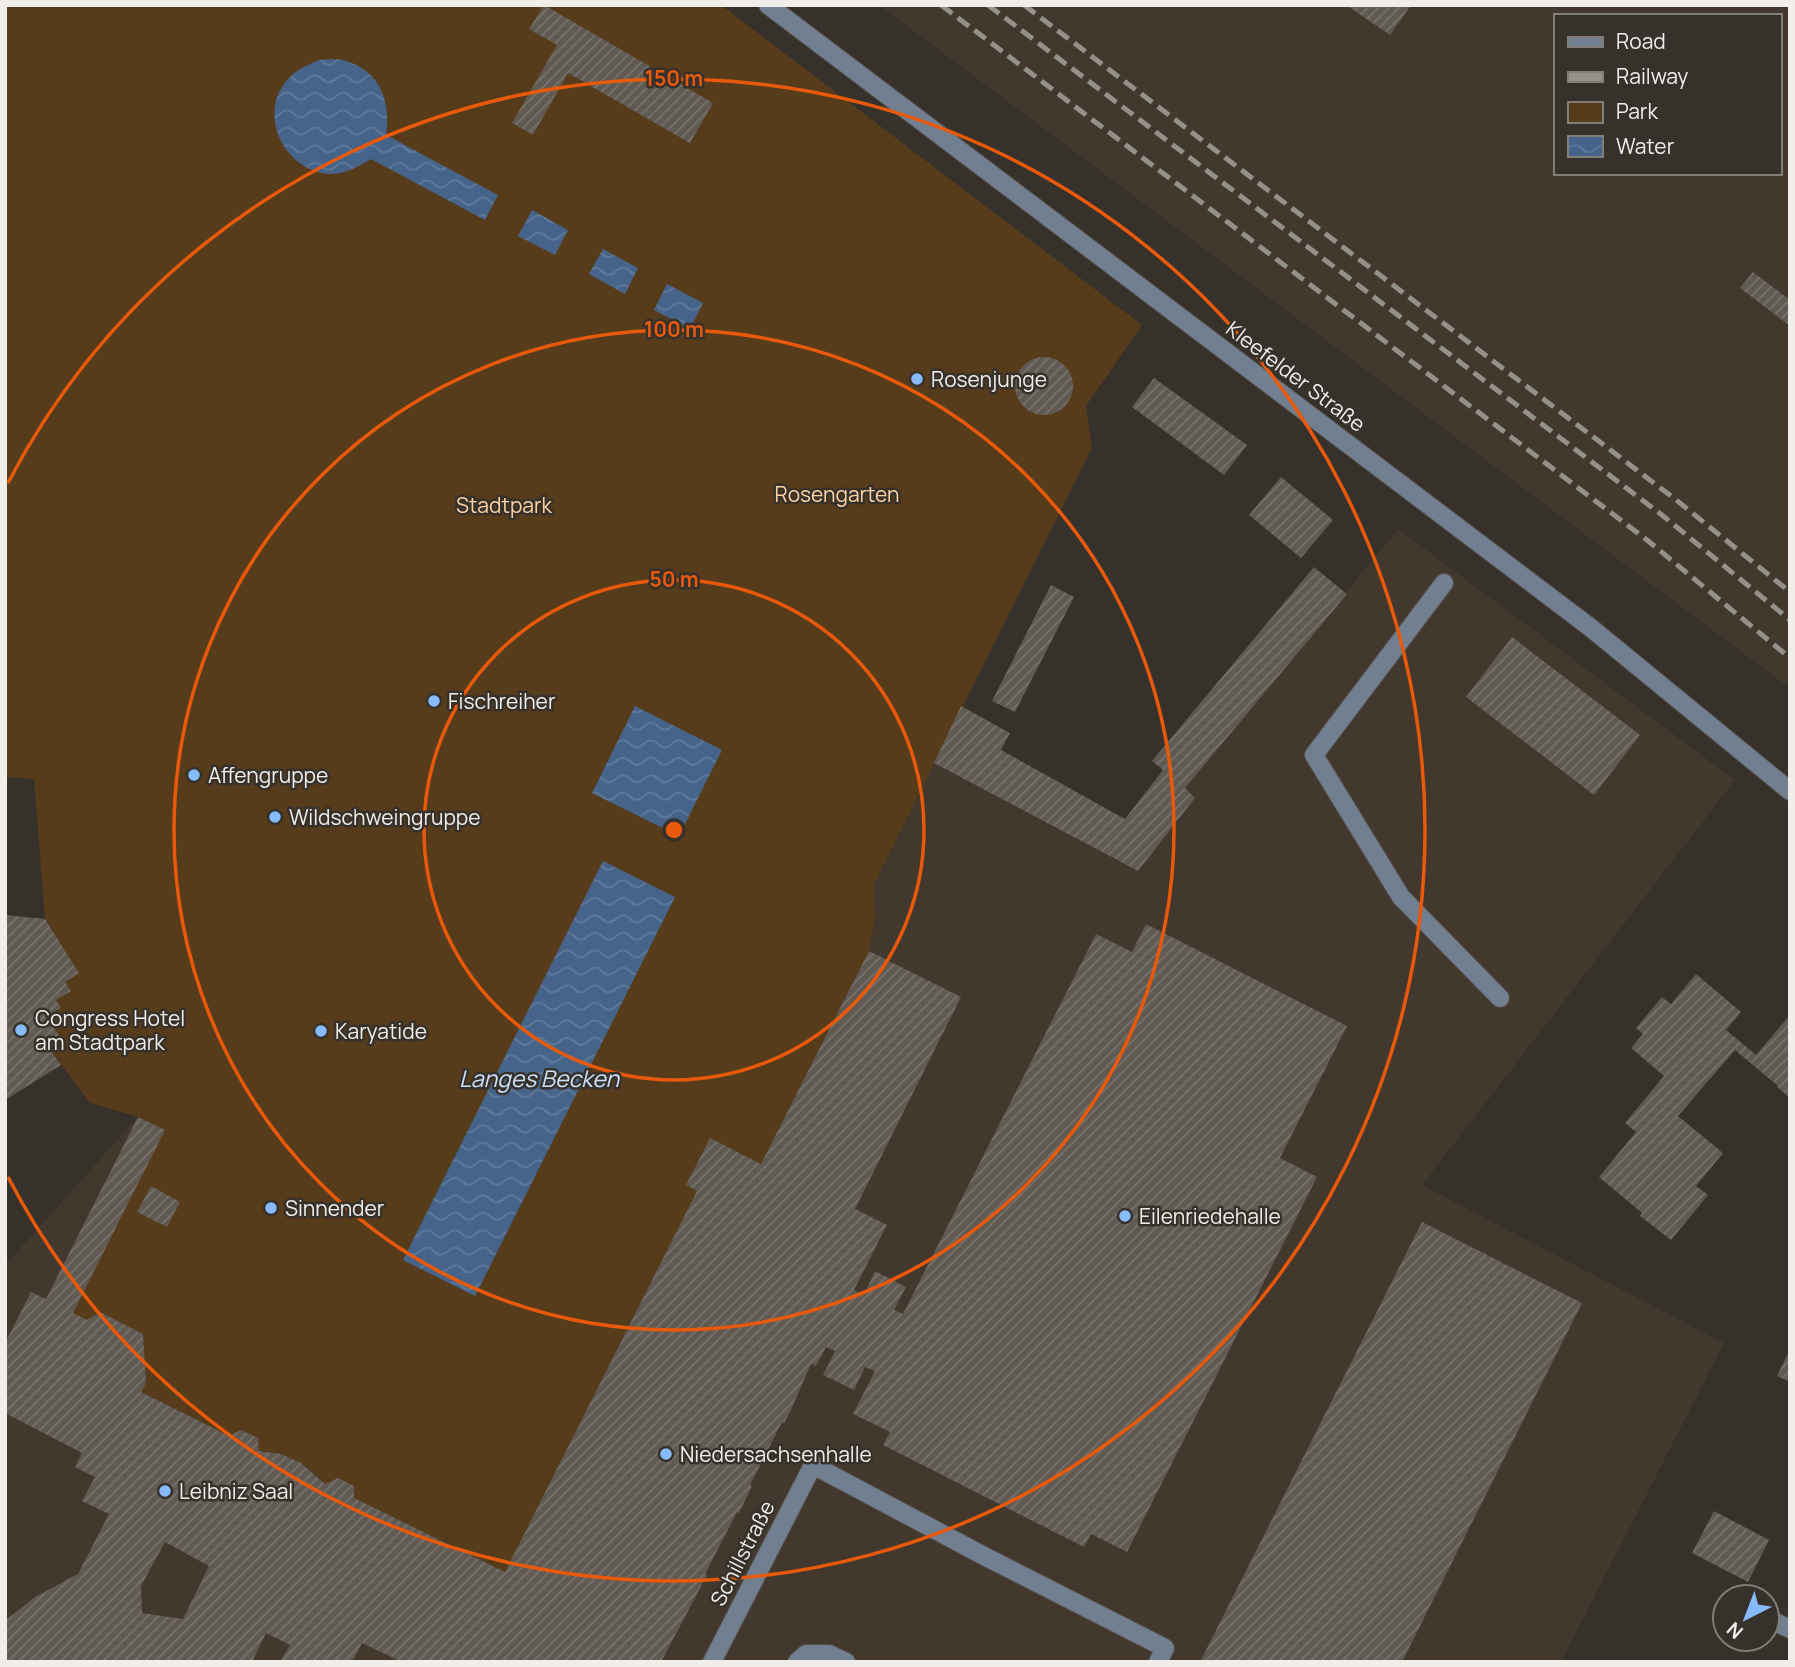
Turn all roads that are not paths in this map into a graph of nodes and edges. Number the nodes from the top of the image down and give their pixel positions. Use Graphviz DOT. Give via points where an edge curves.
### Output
graph roads {
  1 [pos="768,5"];
  2 [pos="1444,583"];
  3 [pos="1790,791"];
  4 [pos="1500,998"];
  5 [pos="712,1662"];
  6 [pos="797,1662"];
  7 [pos="846,1662"];
  8 [pos="1158,1662"];
  1 -- 3 [label="street, Kleefelder Straße" via="1591,628"];
  2 -- 4 [label="street" via="1314,755 1401,897"];
  5 -- 8 [label="street, Schillstraße" via="813,1465 1165,1648"];
  6 -- 7 [label="street" via="806,1654 829,1654"];
}
